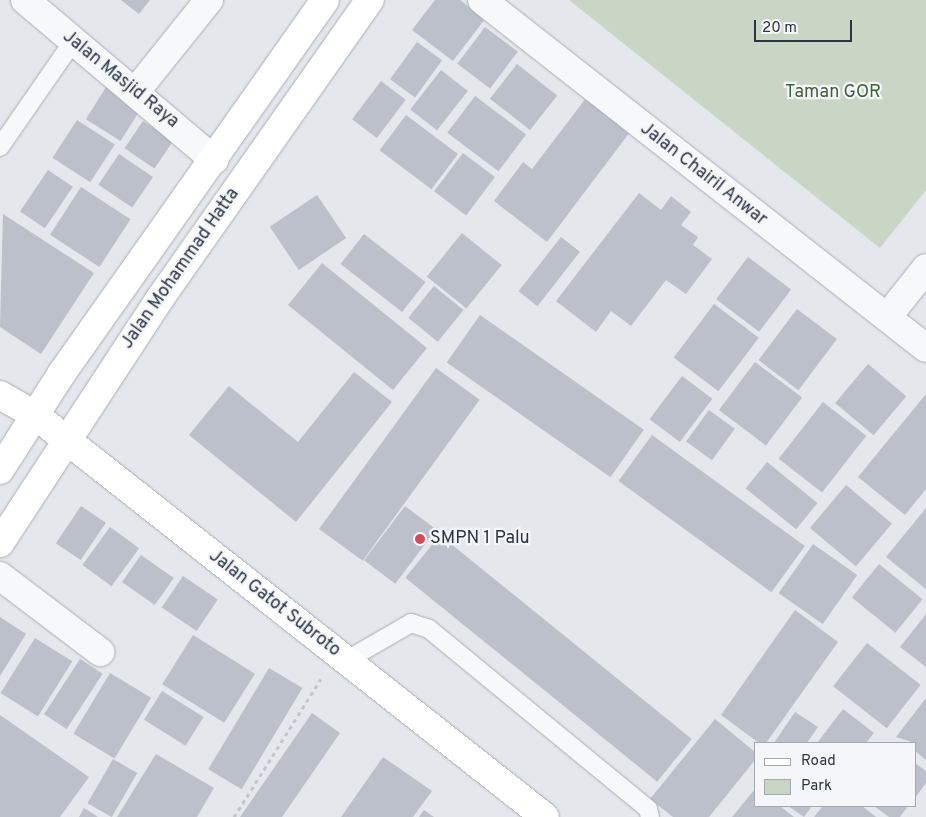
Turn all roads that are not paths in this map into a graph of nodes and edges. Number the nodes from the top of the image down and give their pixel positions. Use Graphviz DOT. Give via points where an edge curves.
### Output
graph roads {
  1 [pos="25,0"];
  2 [pos="209,0"];
  3 [pos="325,0"];
  4 [pos="370,0"];
  5 [pos="482,0"];
  6 [pos="72,42"];
  7 [pos="136,91"];
  8 [pos="0,147"];
  9 [pos="214,160"];
  10 [pos="926,268"];
  11 [pos="888,316"];
  12 [pos="926,348"];
  13 [pos="0,395"];
  14 [pos="35,416"];
  15 [pos="65,440"];
  16 [pos="0,470"];
  17 [pos="0,543"];
  18 [pos="0,576"];
  19 [pos="100,652"];
  20 [pos="342,657"];
  21 [pos="545,817"];
  22 [pos="650,817"];
  1 -- 6 [label="street, Jalan Masjid Raya"];
  2 -- 7 [label="street"];
  3 -- 9 [label="main road, Jalan Mohammad Hatta"];
  4 -- 15 [label="main road, Jalan Mohammad Hatta"];
  5 -- 11 [label="street, Jalan Chairil Anwar"];
  6 -- 7 [label="street, Jalan Masjid Raya"];
  6 -- 8 [label="lane"];
  7 -- 9 [label="street, Jalan Masjid Raya"];
  9 -- 14 [label="main road, Jalan Mohammad Hatta"];
  10 -- 11 [label="street"];
  11 -- 12 [label="street, Jalan Chairil Anwar"];
  13 -- 14 [label="main road, Jalan Gatot Subroto"];
  14 -- 15 [label="main road, Jalan Gatot Subroto"];
  14 -- 16 [label="main road, Jalan Mohammad Hatta"];
  15 -- 17 [label="main road, Jalan Mohammad Hatta"];
  15 -- 20 [label="main road, Jalan Gatot Subroto"];
  18 -- 19 [label="street"];
  20 -- 21 [label="main road, Jalan Gatot Subroto"];
  20 -- 22 [label="lane" via="411,623 429,629 648,809"];
}
